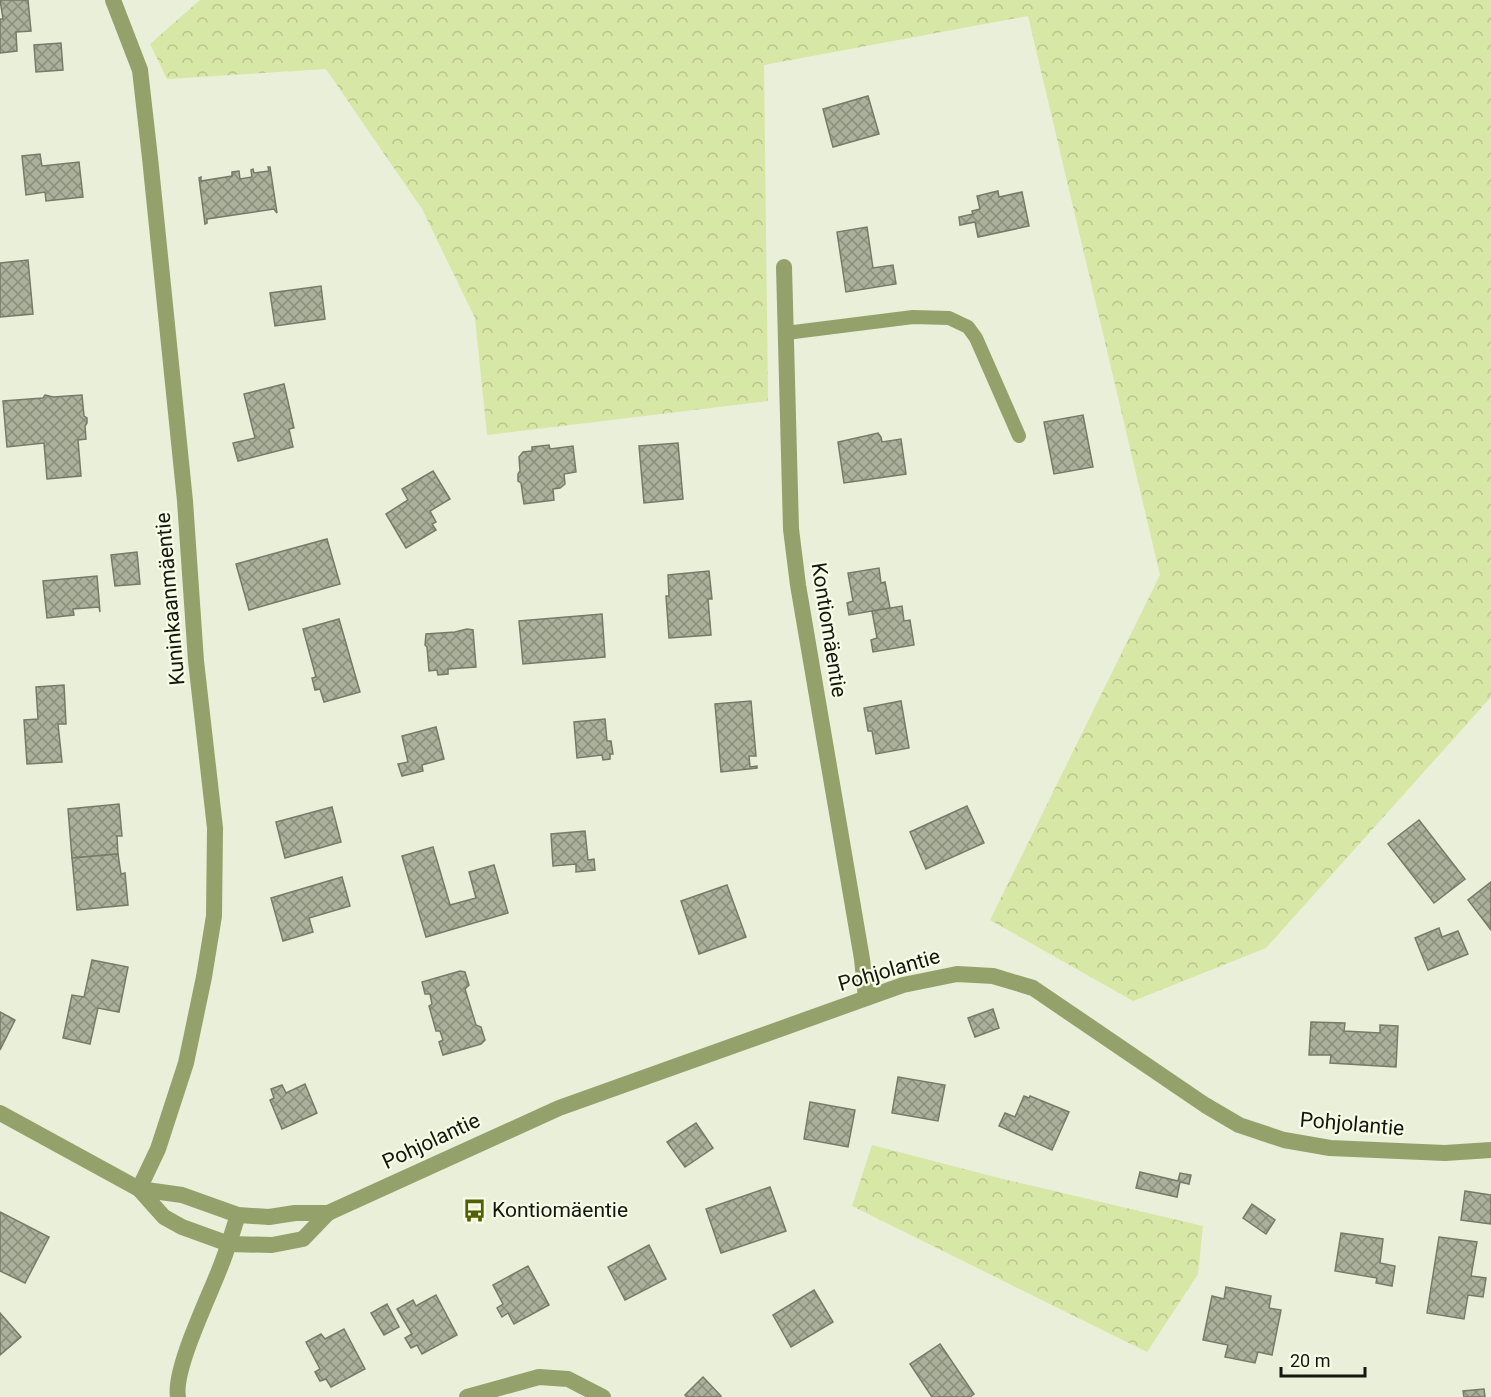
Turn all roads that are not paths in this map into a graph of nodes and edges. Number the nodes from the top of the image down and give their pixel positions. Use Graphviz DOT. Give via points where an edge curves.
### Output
graph roads {
  1 [pos="113,0"];
  2 [pos="784,267"];
  3 [pos="786,333"];
  4 [pos="1019,436"];
  5 [pos="866,998"];
  6 [pos="0,1113"];
  7 [pos="1491,1150"];
  8 [pos="139,1190"];
  9 [pos="328,1213"];
  10 [pos="237,1215"];
  11 [pos="229,1245"];
  12 [pos="178,1397"];
  13 [pos="467,1397"];
  14 [pos="603,1397"];
  1 -- 8 [label="street, Kuninkaanmäentie" via="140,70 215,828 214,916 186,1063 158,1149"];
  2 -- 3 [label="street, Kontiomäentie"];
  3 -- 4 [label="lane" via="913,317 949,318 968,327 976,338"];
  3 -- 5 [label="street, Kontiomäentie" via="791,529"];
  5 -- 7 [label="street, Pohjolantie" via="903,985 957,974 993,976 1033,988 1239,1125 1284,1140 1330,1148 1444,1153"];
  5 -- 9 [label="street, Pohjolantie" via="559,1108"];
  6 -- 8 [label="street, Pohjolantie"];
  8 -- 10 [label="street, Pohjolantie" via="182,1195"];
  8 -- 11 [label="street, Pohjolantie" via="164,1217"];
  9 -- 10 [label="street, Pohjolantie"];
  9 -- 11 [label="street, Pohjolantie" via="303,1239 272,1245"];
  10 -- 11 [label="street"];
  11 -- 12 [label="street" via="181,1367"];
  13 -- 14 [label="street" via="539,1377 568,1379"];
}
